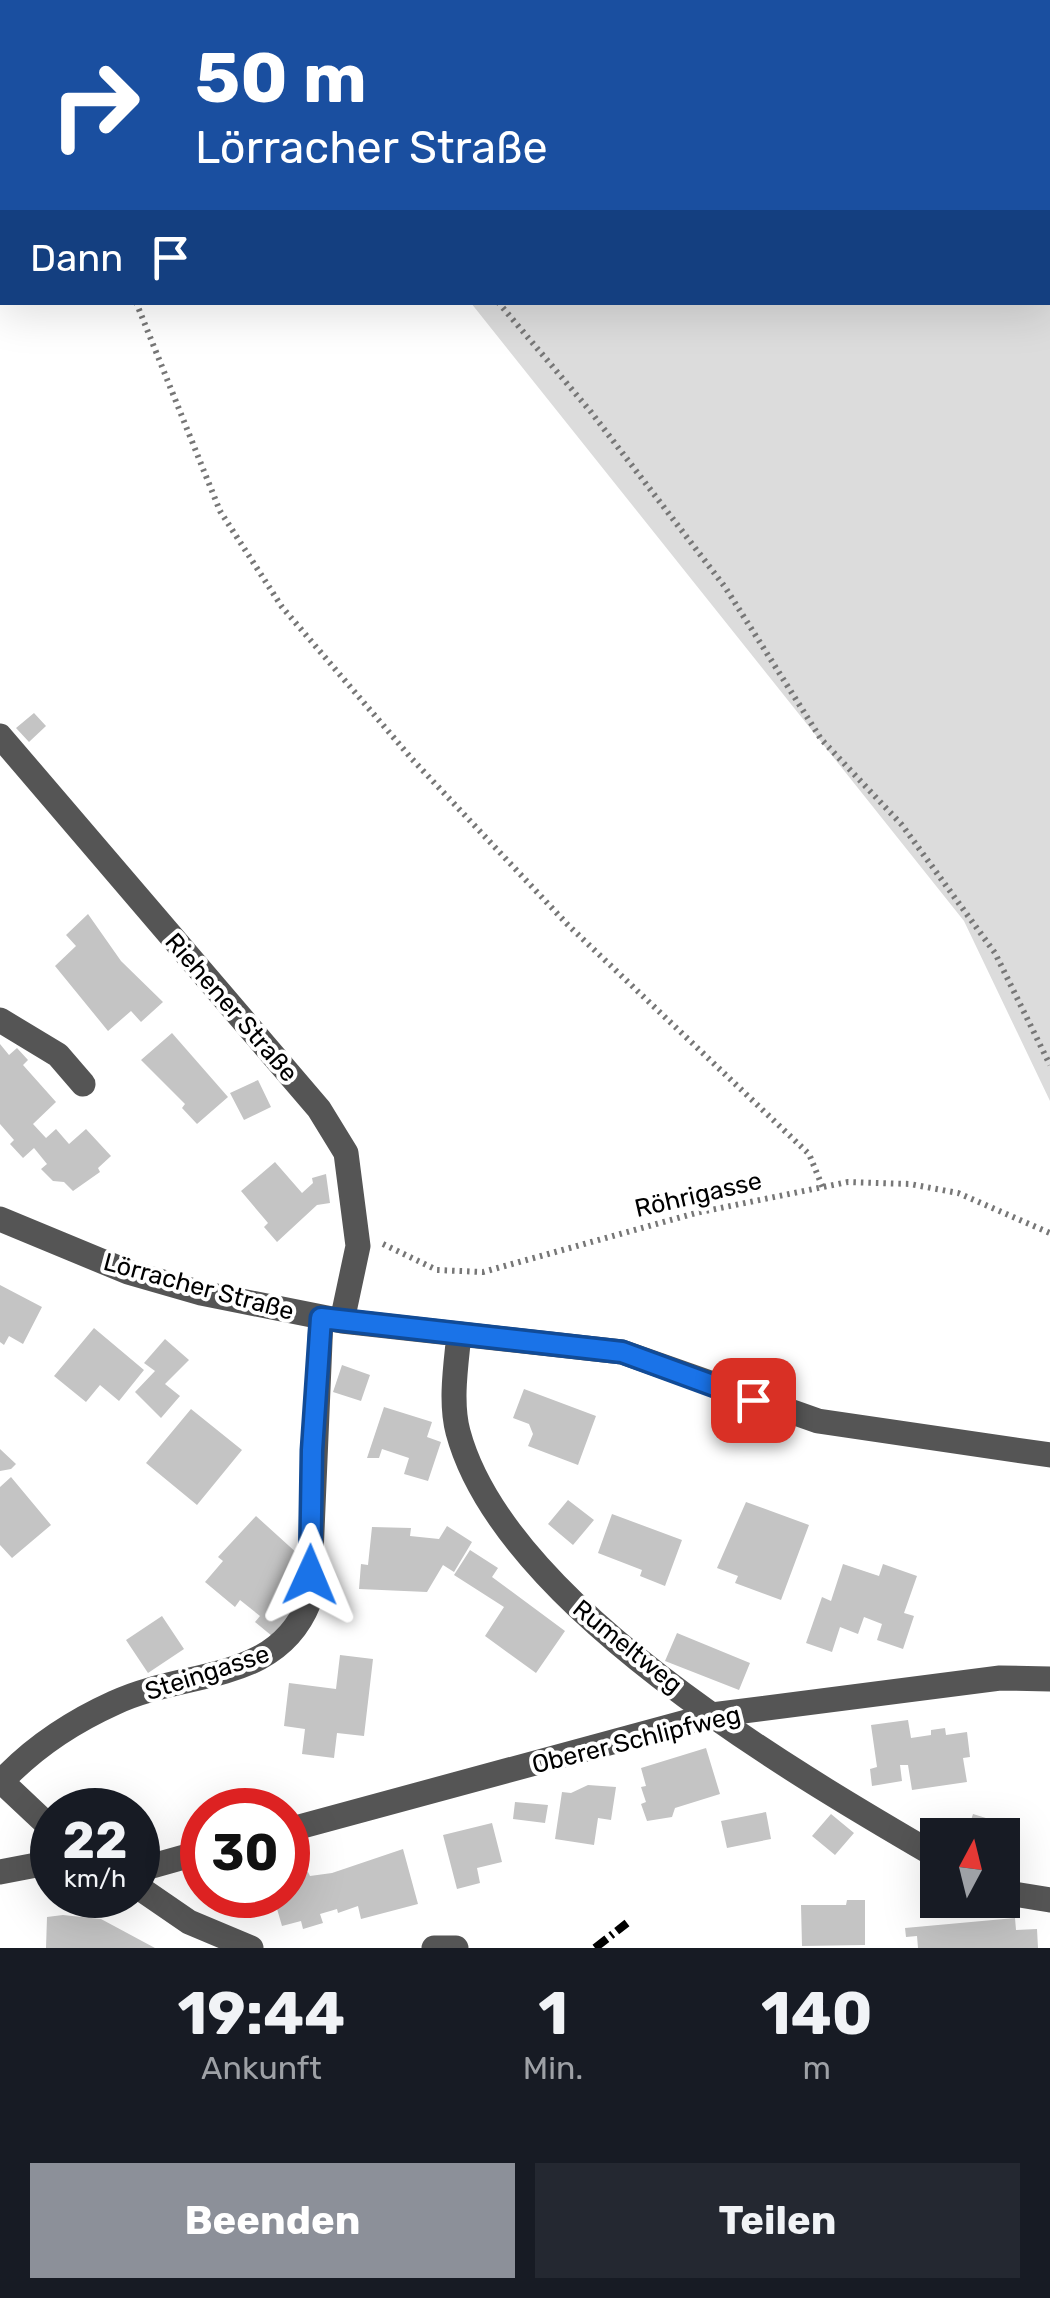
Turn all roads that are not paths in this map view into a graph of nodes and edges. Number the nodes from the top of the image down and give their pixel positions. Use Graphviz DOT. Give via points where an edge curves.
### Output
graph roads {
  1 [pos="0,736"];
  2 [pos="0,1020"];
  3 [pos="83,1084"];
  4 [pos="0,1219"];
  5 [pos="331,1320"];
  6 [pos="458,1334"];
  7 [pos="1050,1455"];
  8 [pos="1050,1679"];
  9 [pos="712,1715"];
  10 [pos="1,1780"];
  11 [pos="30,1808"];
  12 [pos="310,1824"];
  13 [pos="920,1847"];
  14 [pos="30,1866"];
  15 [pos="0,1872"];
  16 [pos="1020,1895"];
  17 [pos="1050,1900"];
  18 [pos="160,1902"];
  19 [pos="251,1948"];
  20 [pos="434,1948"];
  21 [pos="456,1948"];
  1 -- 5 [label="street, Riehener Straße" via="319,1109 346,1153 358,1246"];
  2 -- 3 [label="street" via="58,1055"];
  4 -- 5 [label="street, Lörracher Straße" via="128,1272"];
  5 -- 6 [label="street, Lörracher Straße"];
  5 -- 10 [label="street, Steingasse" via="312,1450 310,1602 299,1628 266,1658 116,1701 25,1756"];
  6 -- 7 [label="street, Lörracher Straße" via="622,1352 818,1421"];
  6 -- 9 [label="street, Rumeltweg" via="458,1432 506,1526 546,1579"];
  8 -- 9 [label="street, Oberer Schlipfweg" via="1000,1678"];
  9 -- 12 [label="street, Oberer Schlipfweg"];
  9 -- 13 [label="street, Rumeltweg" via="780,1766"];
  10 -- 11 [label="street"];
  14 -- 15 [label="street"];
  16 -- 17 [label="street"];
  18 -- 19 [label="street"];
  20 -- 21 [label="street"];
}
